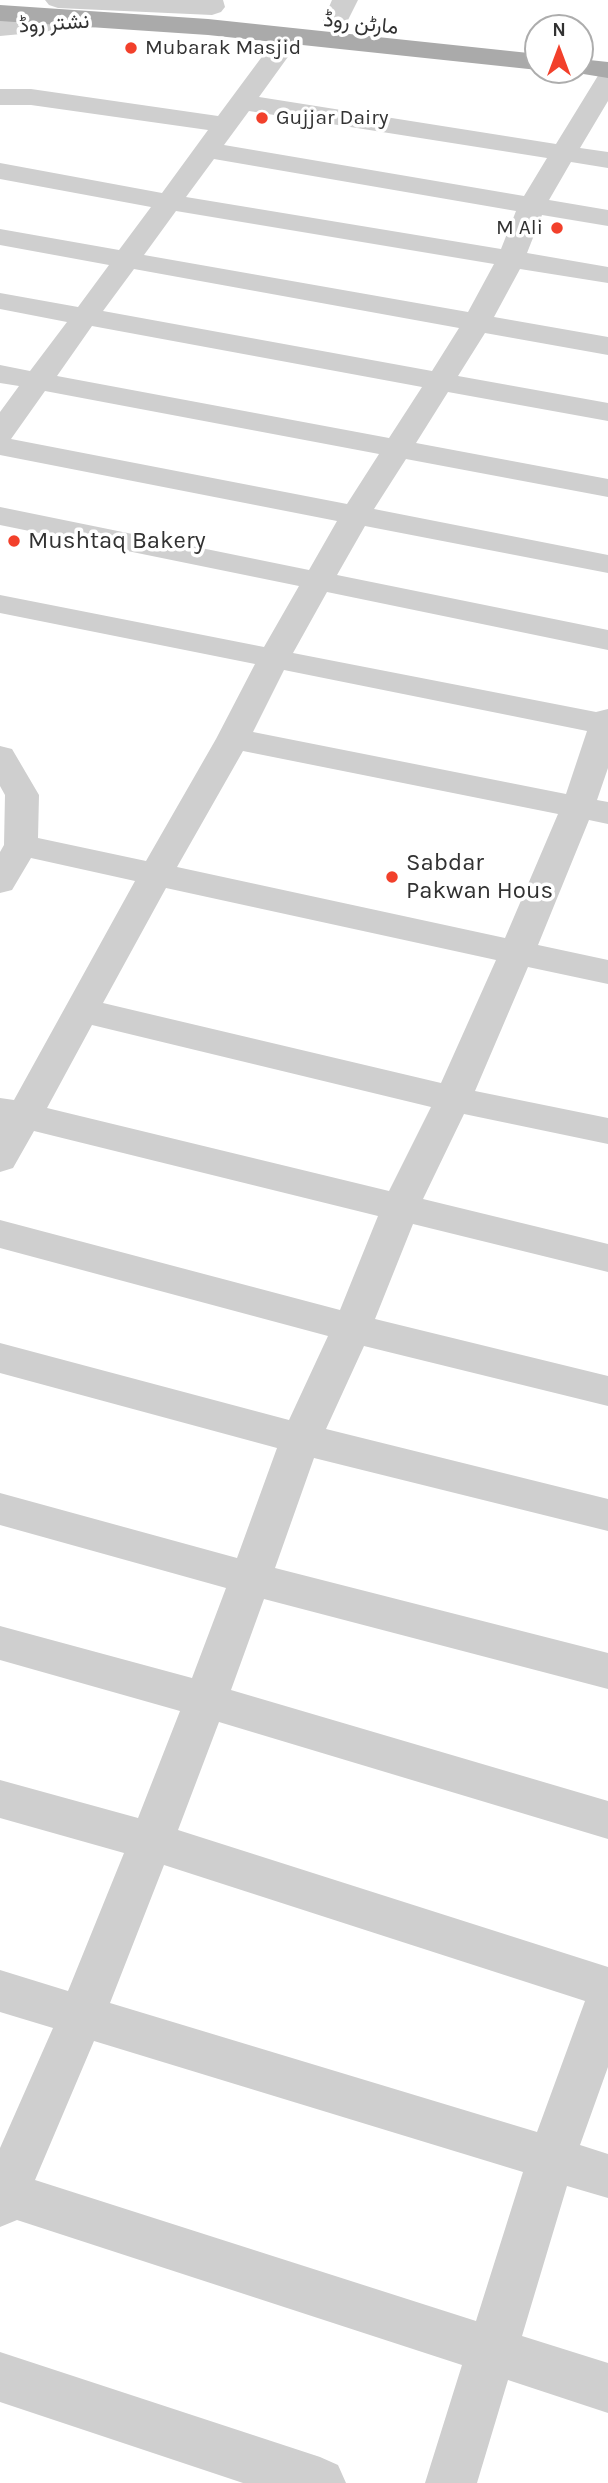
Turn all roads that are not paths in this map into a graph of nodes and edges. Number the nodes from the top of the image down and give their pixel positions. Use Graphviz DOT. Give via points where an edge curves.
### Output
graph roads {
  1 [pos="58,0"];
  2 [pos="211,4"];
  3 [pos="341,10"];
  4 [pos="2,18"];
  5 [pos="290,36"];
  6 [pos="524,41"];
  7 [pos="524,61"];
  8 [pos="0,97"];
  9 [pos="603,97"];
  10 [pos="243,102"];
  11 [pos="225,125"];
  12 [pos="207,150"];
  13 [pos="562,153"];
  14 [pos="608,160"];
  15 [pos="0,170"];
  16 [pos="169,202"];
  17 [pos="531,206"];
  18 [pos="608,218"];
  19 [pos="0,237"];
  20 [pos="511,259"];
  21 [pos="127,260"];
  22 [pos="608,275"];
  23 [pos="0,301"];
  24 [pos="85,317"];
  25 [pos="478,321"];
  26 [pos="608,346"];
  27 [pos="0,374"];
  28 [pos="37,382"];
  29 [pos="440,383"];
  30 [pos="608,412"];
  31 [pos="0,433"];
  32 [pos="0,446"];
  33 [pos="398,449"];
  34 [pos="608,488"];
  35 [pos="0,516"];
  36 [pos="355,516"];
  37 [pos="608,565"];
  38 [pos="317,581"];
  39 [pos="0,604"];
  40 [pos="608,640"];
  41 [pos="273,660"];
  42 [pos="607,723"];
  43 [pos="233,739"];
  44 [pos="0,756"];
  45 [pos="593,810"];
  46 [pos="20,845"];
  47 [pos="156,874"];
  48 [pos="0,882"];
  49 [pos="517,952"];
  50 [pos="608,972"];
  51 [pos="82,1010"];
  52 [pos="453,1099"];
  53 [pos="12,1112"];
  54 [pos="608,1131"];
  55 [pos="0,1159"];
  56 [pos="400,1208"];
  57 [pos="0,1234"];
  58 [pos="608,1258"];
  59 [pos="352,1328"];
  60 [pos="0,1358"];
  61 [pos="608,1391"];
  62 [pos="301,1439"];
  63 [pos="0,1509"];
  64 [pos="608,1515"];
  65 [pos="249,1578"];
  66 [pos="0,1643"];
  67 [pos="608,1671"];
  68 [pos="206,1700"];
  69 [pos="0,1799"];
  70 [pos="608,1819"];
  71 [pos="151,1841"];
  72 [pos="608,1988"];
  73 [pos="0,1991"];
  74 [pos="608,2002"];
  75 [pos="82,2015"];
  76 [pos="551,2159"];
  77 [pos="608,2176"];
  78 [pos="2,2196"];
  79 [pos="493,2351"];
  80 [pos="0,2377"];
  81 [pos="608,2388"];
  82 [pos="320,2483"];
  83 [pos="450,2483"];
  1 -- 2 [label="street, نشتر روڈ"];
  2 -- 3 [label="main road, مارٹن روڈ"];
  2 -- 4 [label="main road, مارٹن روڈ"];
  3 -- 6 [label="main road, مارٹن روڈ"];
  4 -- 5 [label="main road, مارٹن روڈ" via="107,20"];
  5 -- 7 [label="main road, مارٹن روڈ"];
  5 -- 10 [label="street"];
  8 -- 11 [label="street" via="31,97"];
  9 -- 13 [label="street"];
  10 -- 11 [label="street"];
  10 -- 13 [label="street"];
  11 -- 12 [label="street"];
  12 -- 16 [label="street"];
  12 -- 17 [label="street"];
  13 -- 14 [label="street"];
  13 -- 17 [label="street"];
  15 -- 16 [label="street"];
  16 -- 20 [label="street"];
  16 -- 21 [label="street"];
  17 -- 18 [label="street"];
  17 -- 20 [label="street"];
  19 -- 21 [label="street"];
  20 -- 22 [label="street"];
  20 -- 25 [label="street"];
  21 -- 24 [label="street"];
  21 -- 25 [label="street"];
  23 -- 24 [label="street"];
  24 -- 28 [label="street"];
  24 -- 29 [label="street"];
  25 -- 26 [label="street"];
  25 -- 29 [label="street"];
  27 -- 28 [label="street"];
  28 -- 31 [label="street"];
  28 -- 33 [label="street"];
  29 -- 30 [label="street"];
  29 -- 33 [label="street"];
  32 -- 36 [label="street"];
  33 -- 34 [label="street"];
  33 -- 36 [label="street"];
  35 -- 38 [label="street"];
  36 -- 37 [label="street"];
  36 -- 38 [label="street"];
  38 -- 40 [label="street"];
  38 -- 41 [label="street"];
  39 -- 41 [label="street"];
  41 -- 42 [label="street"];
  41 -- 43 [label="street"];
  42 -- 45 [label="street"];
  43 -- 45 [label="street"];
  43 -- 47 [label="street"];
  44 -- 46 [label="street" via="22,795"];
  45 -- 49 [label="street"];
  46 -- 47 [label="street"];
  46 -- 48 [label="street"];
  47 -- 49 [label="street"];
  47 -- 51 [label="street"];
  49 -- 50 [label="street"];
  49 -- 52 [label="street"];
  51 -- 52 [label="street"];
  51 -- 53 [label="street"];
  52 -- 54 [label="street"];
  52 -- 56 [label="street"];
  53 -- 55 [label="street"];
  53 -- 56 [label="street"];
  56 -- 58 [label="street"];
  56 -- 59 [label="street"];
  57 -- 59 [label="street"];
  59 -- 61 [label="street"];
  59 -- 62 [label="street"];
  60 -- 62 [label="street"];
  62 -- 64 [label="street"];
  62 -- 65 [label="street"];
  63 -- 65 [label="street"];
  65 -- 67 [label="street"];
  65 -- 68 [label="street"];
  66 -- 68 [label="street"];
  68 -- 70 [label="street"];
  68 -- 71 [label="street"];
  69 -- 71 [label="street"];
  71 -- 72 [label="street"];
  71 -- 75 [label="street"];
  73 -- 75 [label="street"];
  74 -- 76 [label="street"];
  75 -- 76 [label="street"];
  75 -- 78 [label="street"];
  76 -- 77 [label="street"];
  76 -- 79 [label="street"];
  78 -- 79 [label="street"];
  79 -- 81 [label="street"];
  79 -- 83 [label="street"];
  80 -- 82 [label="street"];
}
